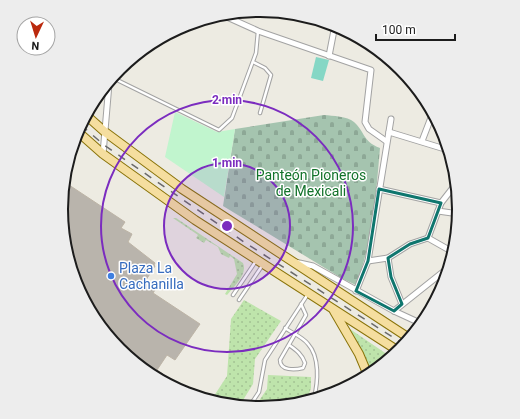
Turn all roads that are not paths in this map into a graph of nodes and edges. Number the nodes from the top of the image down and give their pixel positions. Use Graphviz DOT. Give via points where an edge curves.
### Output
graph roads {
  1 [pos="232,19"];
  2 [pos="258,31"];
  3 [pos="334,32"];
  4 [pos="329,56"];
  5 [pos="253,62"];
  6 [pos="117,80"];
  7 [pos="108,90"];
  8 [pos="260,113"];
  9 [pos="90,119"];
  10 [pos="391,119"];
  11 [pos="430,119"];
  12 [pos="105,132"];
  13 [pos="389,132"];
  14 [pos="82,135"];
  15 [pos="386,141"];
  16 [pos="422,141"];
  17 [pos="442,148"];
  18 [pos="103,154"];
  19 [pos="379,189"];
  20 [pos="451,189"];
  21 [pos="441,202"];
  22 [pos="438,211"];
  23 [pos="452,213"];
  24 [pos="428,238"];
  25 [pos="448,250"];
  26 [pos="388,258"];
  27 [pos="290,261"];
  28 [pos="368,261"];
  29 [pos="260,262"];
  30 [pos="441,273"];
  31 [pos="356,291"];
  32 [pos="308,293"];
  33 [pos="232,295"];
  34 [pos="239,300"];
  35 [pos="301,304"];
  36 [pos="402,304"];
  37 [pos="333,308"];
  38 [pos="394,311"];
  39 [pos="417,321"];
  40 [pos="285,328"];
  41 [pos="296,335"];
  42 [pos="405,336"];
  43 [pos="289,345"];
  44 [pos="394,348"];
  45 [pos="366,371"];
  46 [pos="314,394"];
  47 [pos="252,402"];
  1 -- 2 [label="street"];
  2 -- 4 [label="street"];
  2 -- 5 [label="lane"];
  3 -- 4 [label="street"];
  4 -- 15 [label="street" via="371,70 365,122 369,129"];
  5 -- 6 [label="lane" via="232,118 218,130"];
  5 -- 8 [label="lane" via="265,68 271,75"];
  7 -- 12 [label="street"];
  9 -- 12 [label="main road"];
  10 -- 13 [label="street"];
  11 -- 16 [label="street"];
  12 -- 18 [label="street"];
  12 -- 27 [label="main road" via="182,189"];
  13 -- 15 [label="street"];
  13 -- 16 [label="street"];
  14 -- 18 [label="main road"];
  15 -- 19 [label="street"];
  16 -- 17 [label="street"];
  18 -- 29 [label="main road" via="195,220"];
  19 -- 21 [label="street"];
  19 -- 28 [label="street"];
  20 -- 21 [label="street"];
  21 -- 22 [label="street"];
  22 -- 23 [label="street"];
  22 -- 24 [label="street"];
  24 -- 25 [label="street"];
  24 -- 26 [label="street" via="410,244"];
  26 -- 28 [label="street"];
  26 -- 36 [label="street" via="391,277"];
  27 -- 31 [label="street" via="313,266"];
  27 -- 42 [label="main road"];
  28 -- 31 [label="street"];
  29 -- 32 [label="main road"];
  29 -- 33 [label="lane"];
  29 -- 34 [label="lane"];
  30 -- 36 [label="street"];
  31 -- 38 [label="street"];
  32 -- 35 [label="lane"];
  32 -- 37 [label="main road"];
  35 -- 40 [label="lane"];
  35 -- 41 [label="lane" via="306,315"];
  36 -- 38 [label="street"];
  37 -- 44 [label="main road"];
  37 -- 45 [label="main road"];
  38 -- 39 [label="street"];
  40 -- 41 [label="lane"];
  40 -- 47 [label="lane" via="265,360 259,392"];
  41 -- 43 [label="lane"];
  41 -- 46 [label="lane" via="308,342 316,361"];
  43 -- 43 [label="lane" via="280,364 290,369 302,368 305,360"];
}
